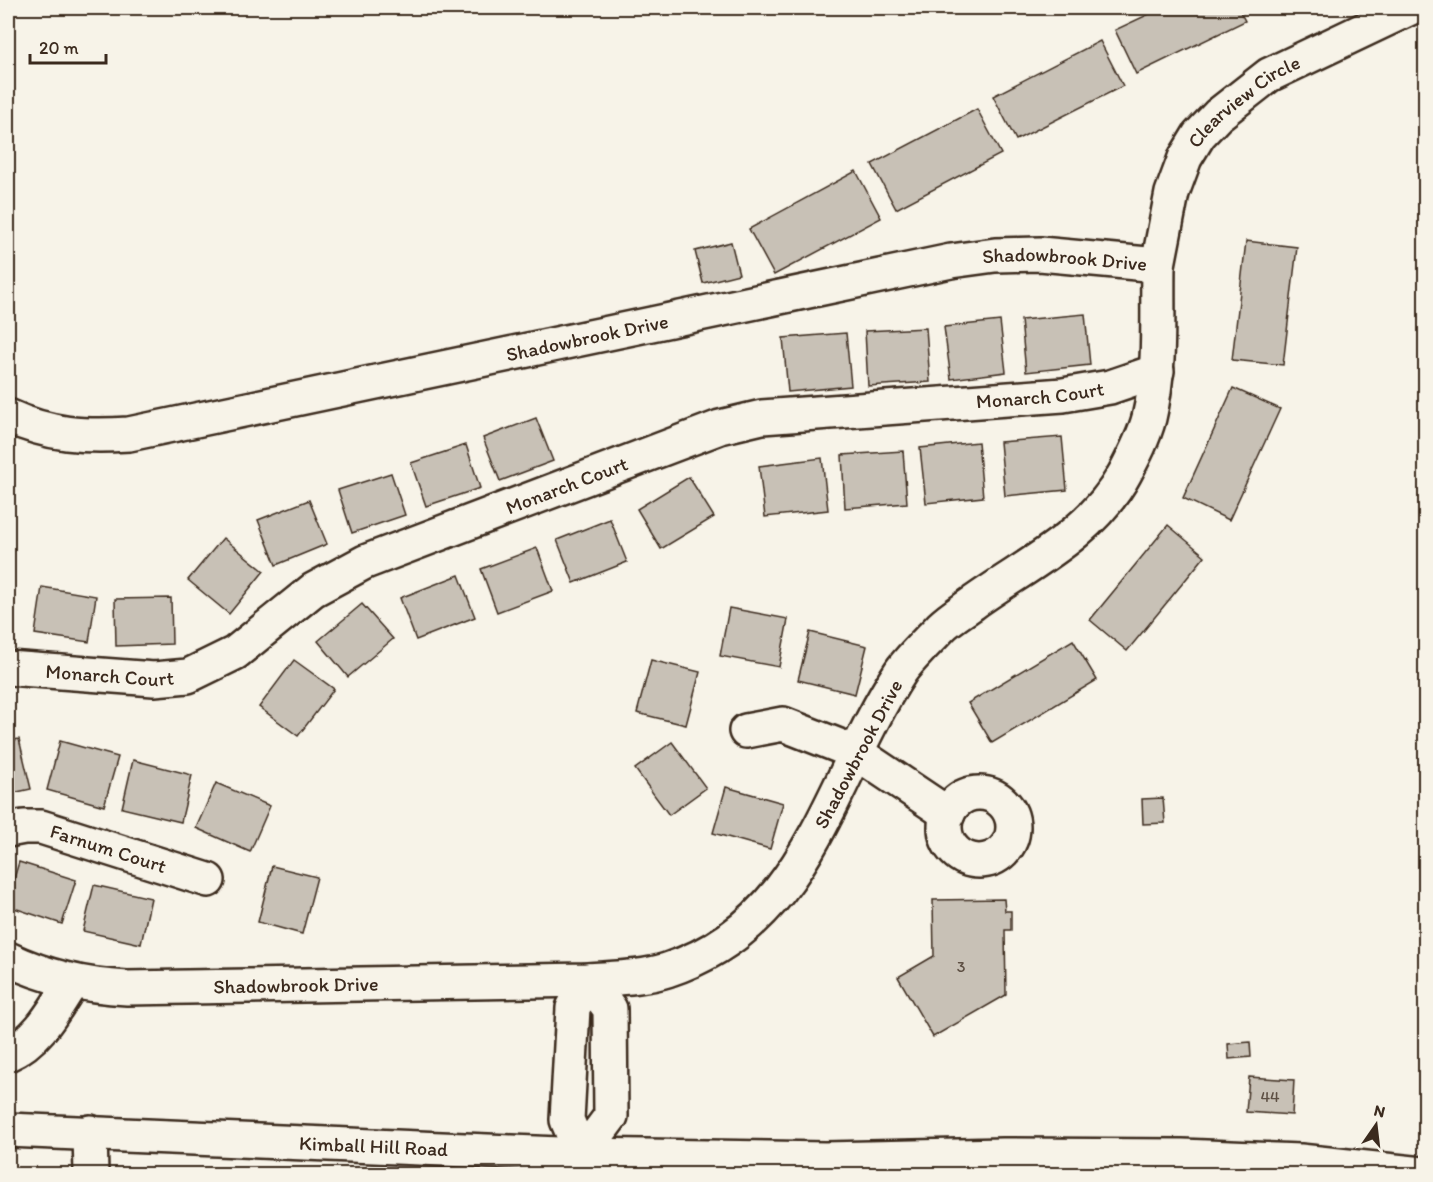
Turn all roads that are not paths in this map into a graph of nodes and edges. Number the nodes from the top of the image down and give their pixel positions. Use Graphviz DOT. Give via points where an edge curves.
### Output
graph roads {
  1 [pos="1410,8"];
  2 [pos="1158,265"];
  3 [pos="1157,371"];
  4 [pos="8,416"];
  5 [pos="8,668"];
  6 [pos="746,731"];
  7 [pos="857,753"];
  8 [pos="948,814"];
  9 [pos="8,830"];
  10 [pos="208,880"];
  11 [pos="8,959"];
  12 [pos="588,980"];
  13 [pos="72,982"];
  14 [pos="8,1053"];
  15 [pos="8,1130"];
  16 [pos="90,1132"];
  17 [pos="582,1155"];
  18 [pos="91,1174"];
  19 [pos="1423,1174"];
  1 -- 2 [label="street, Clearview Circle" via="1269,75 1218,115 1185,158 1173,193"];
  2 -- 3 [label="street, Shadowbrook Drive"];
  2 -- 4 [label="street, Shadowbrook Drive" via="1040,254 951,261 129,434 71,435 42,430"];
  3 -- 5 [label="street, Monarch Court" via="1110,387 1063,395 762,417 720,427 365,562 313,591 235,653 188,676 154,679"];
  3 -- 7 [label="street, Shadowbrook Drive" via="1149,420 1124,475 1108,498 1068,540 943,625 903,669"];
  6 -- 7 [label="street" via="783,724"];
  7 -- 8 [label="street"];
  7 -- 12 [label="street, Shadowbrook Drive" via="792,876 775,899 732,939 666,970 631,978"];
  9 -- 10 [label="street, Farnum Court" via="41,827"];
  11 -- 13 [label="street, Shadowbrook Drive"];
  12 -- 13 [label="street, Shadowbrook Drive" via="128,988"];
  12 -- 17 [label="street" via="573,1008 567,1120"];
  12 -- 17 [label="street" via="610,1009 611,1116"];
  13 -- 14 [label="street" via="35,1037"];
  15 -- 16 [label="street, Kimball Hill Road"];
  16 -- 17 [label="street, Kimball Hill Road"];
  16 -- 18 [label="street"];
  17 -- 19 [label="street, Kimball Hill Road" via="825,1159 1182,1156 1300,1161"];
}
